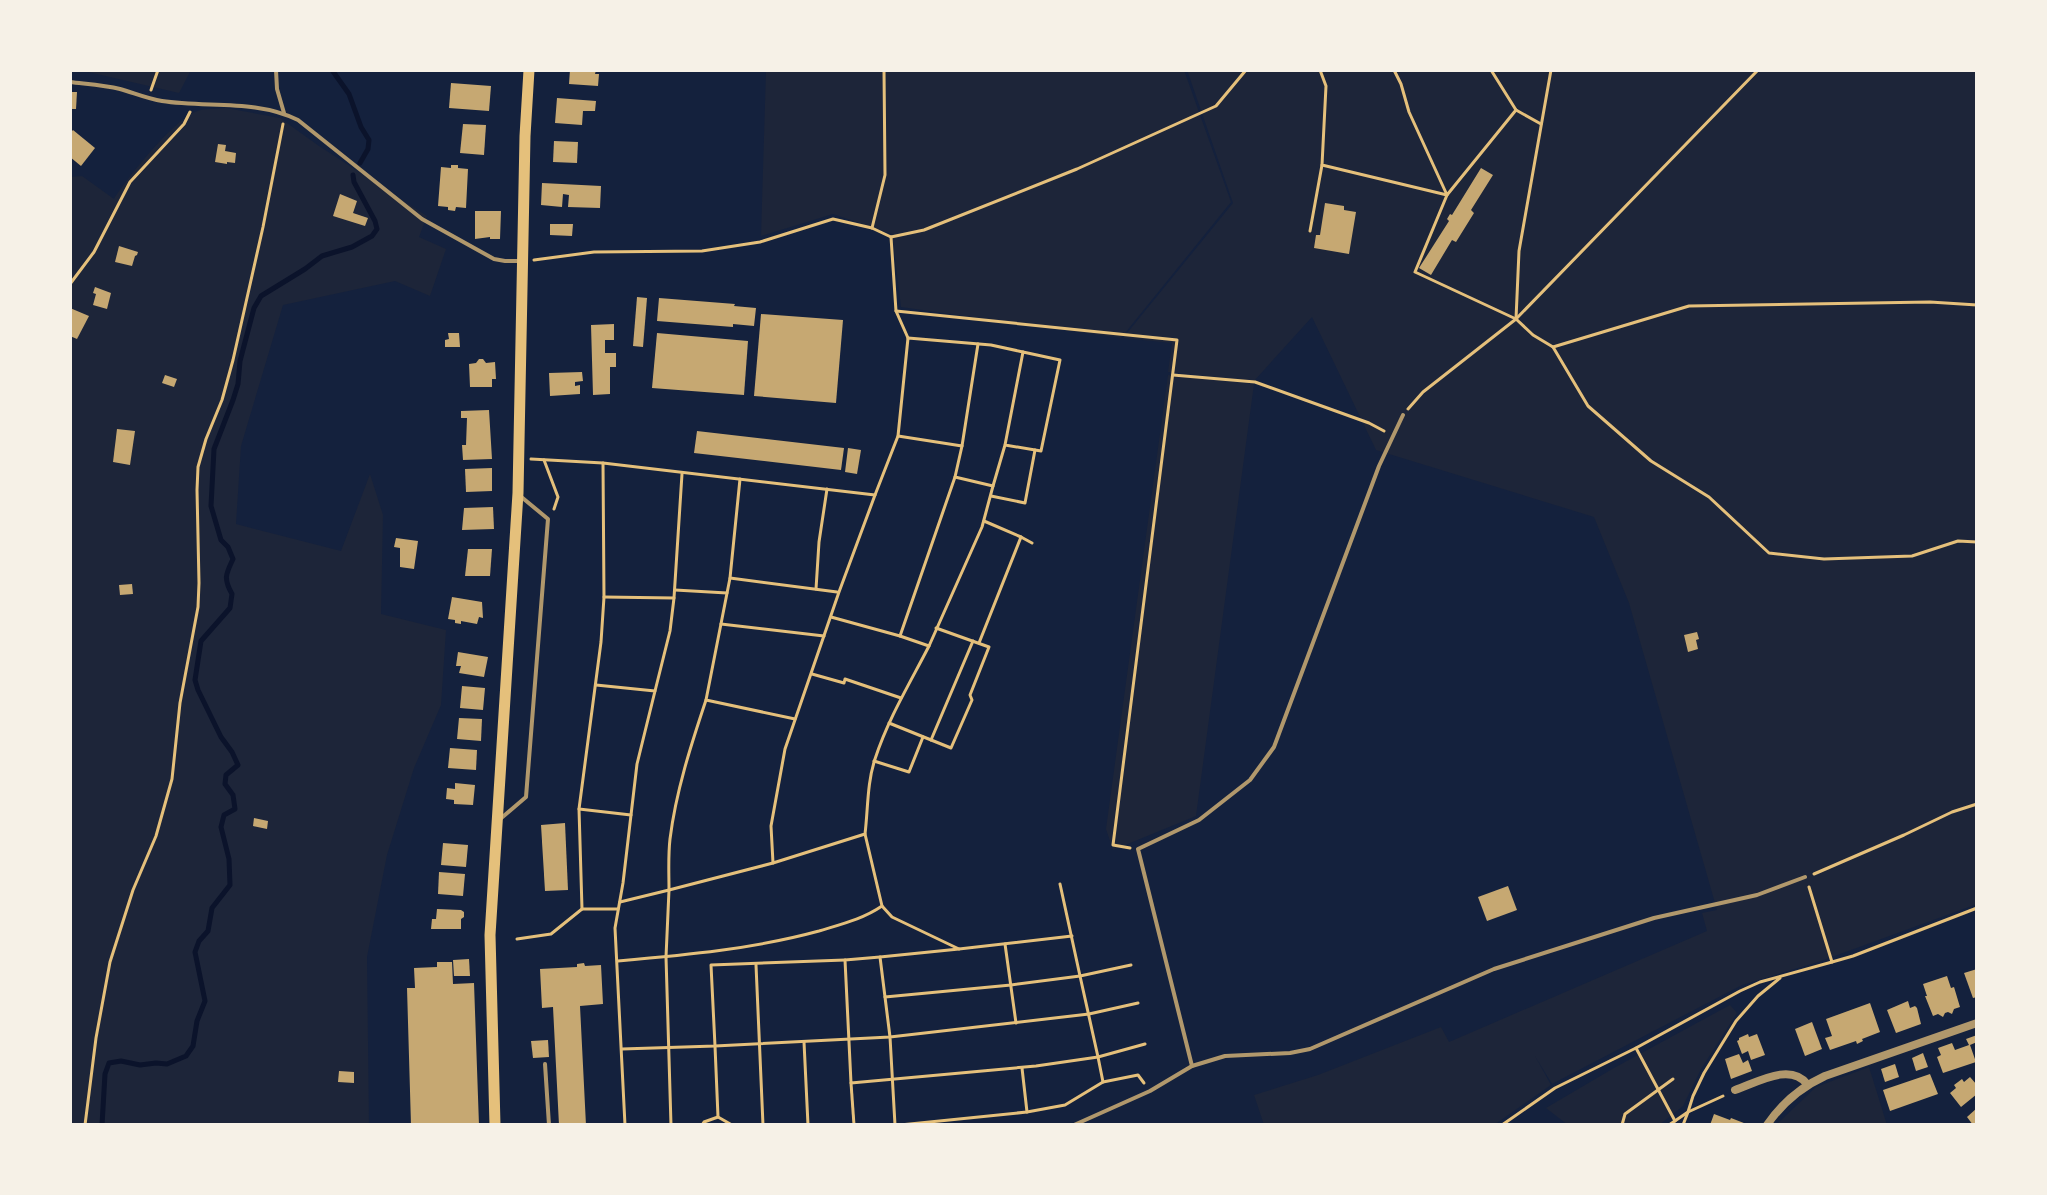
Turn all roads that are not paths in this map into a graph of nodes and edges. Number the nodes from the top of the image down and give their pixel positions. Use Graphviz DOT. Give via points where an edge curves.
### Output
graph roads {
  1 [pos="276,70"];
  2 [pos="529,70"];
  3 [pos="70,82"];
  4 [pos="284,113"];
  5 [pos="522,261"];
  6 [pos="1403,415"];
  7 [pos="518,493"];
  8 [pos="498,822"];
  9 [pos="1805,877"];
  10 [pos="1977,1023"];
  11 [pos="545,1064"];
  12 [pos="1192,1066"];
  13 [pos="1807,1084"];
  14 [pos="1735,1090"];
  15 [pos="495,1125"];
  16 [pos="549,1125"];
  17 [pos="1074,1125"];
  18 [pos="1767,1125"];
  1 -- 4 [label="lane"];
  2 -- 5 [label="main road"];
  3 -- 4 [label="lane" via="159,101"];
  4 -- 5 [label="lane" via="422,219 494,259"];
  5 -- 7 [label="main road"];
  6 -- 12 [label="lane" via="1274,747 1250,780 1199,820 1138,849"];
  7 -- 8 [label="main road"];
  7 -- 8 [label="lane" via="548,519 526,797"];
  8 -- 15 [label="main road" via="490,935"];
  9 -- 12 [label="lane" via="1521,959 1310,1049 1225,1056"];
  10 -- 13 [label="street"];
  11 -- 16 [label="lane"];
  12 -- 17 [label="lane"];
  13 -- 14 [label="street" via="1792,1073 1780,1074"];
  13 -- 18 [label="street"];
}
